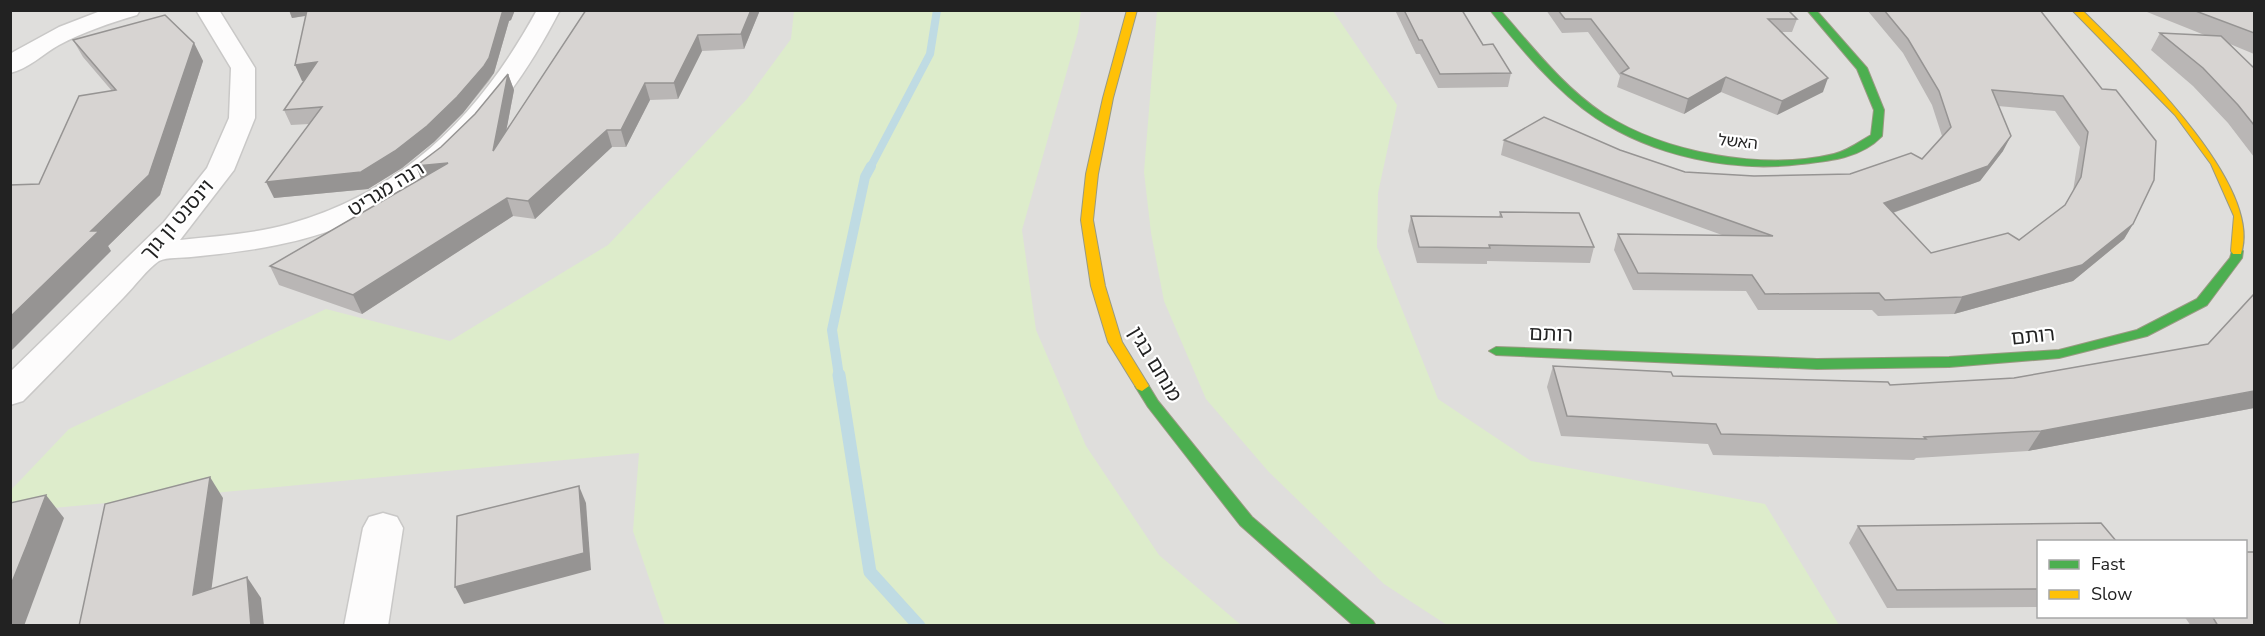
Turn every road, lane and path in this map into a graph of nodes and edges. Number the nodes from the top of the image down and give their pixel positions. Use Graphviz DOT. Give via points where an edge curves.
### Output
graph roads {
  1 [pos="129,10"];
  2 [pos="207,10"];
  3 [pos="549,10"];
  4 [pos="1132,10"];
  5 [pos="1494,10"];
  6 [pos="1811,10"];
  7 [pos="2076,10"];
  8 [pos="10,66"];
  9 [pos="152,252"];
  10 [pos="1496,351"];
  11 [pos="10,393"];
  12 [pos="383,528"];
  13 [pos="366,626"];
  14 [pos="1367,626"];
  1 -- 8 [label="street" via="60,35"];
  2 -- 9 [label="street, וינסנט ון גוך" via="243,68 242,118 220,170"];
  3 -- 9 [label="street, רנה מגריט" via="508,81 468,129 411,179 354,212 293,233"];
  4 -- 14 [label="street, מנחם בגין" via="1108,98 1087,220 1098,286 1115,342 1153,404 1246,521"];
  5 -- 6 [label="street, האשל" via="1556,78 1616,126 1671,149 1730,160 1793,164 1843,155 1876,136 1879,110 1862,68"];
  7 -- 10 [label="street, רותם" via="2179,113 2217,164 2240,216 2236,258 2202,302 2142,333 2058,354 1949,363 1817,364"];
  9 -- 11 [label="street, וינסנט ון גוך"];
  12 -- 13 [label="street"];
}
